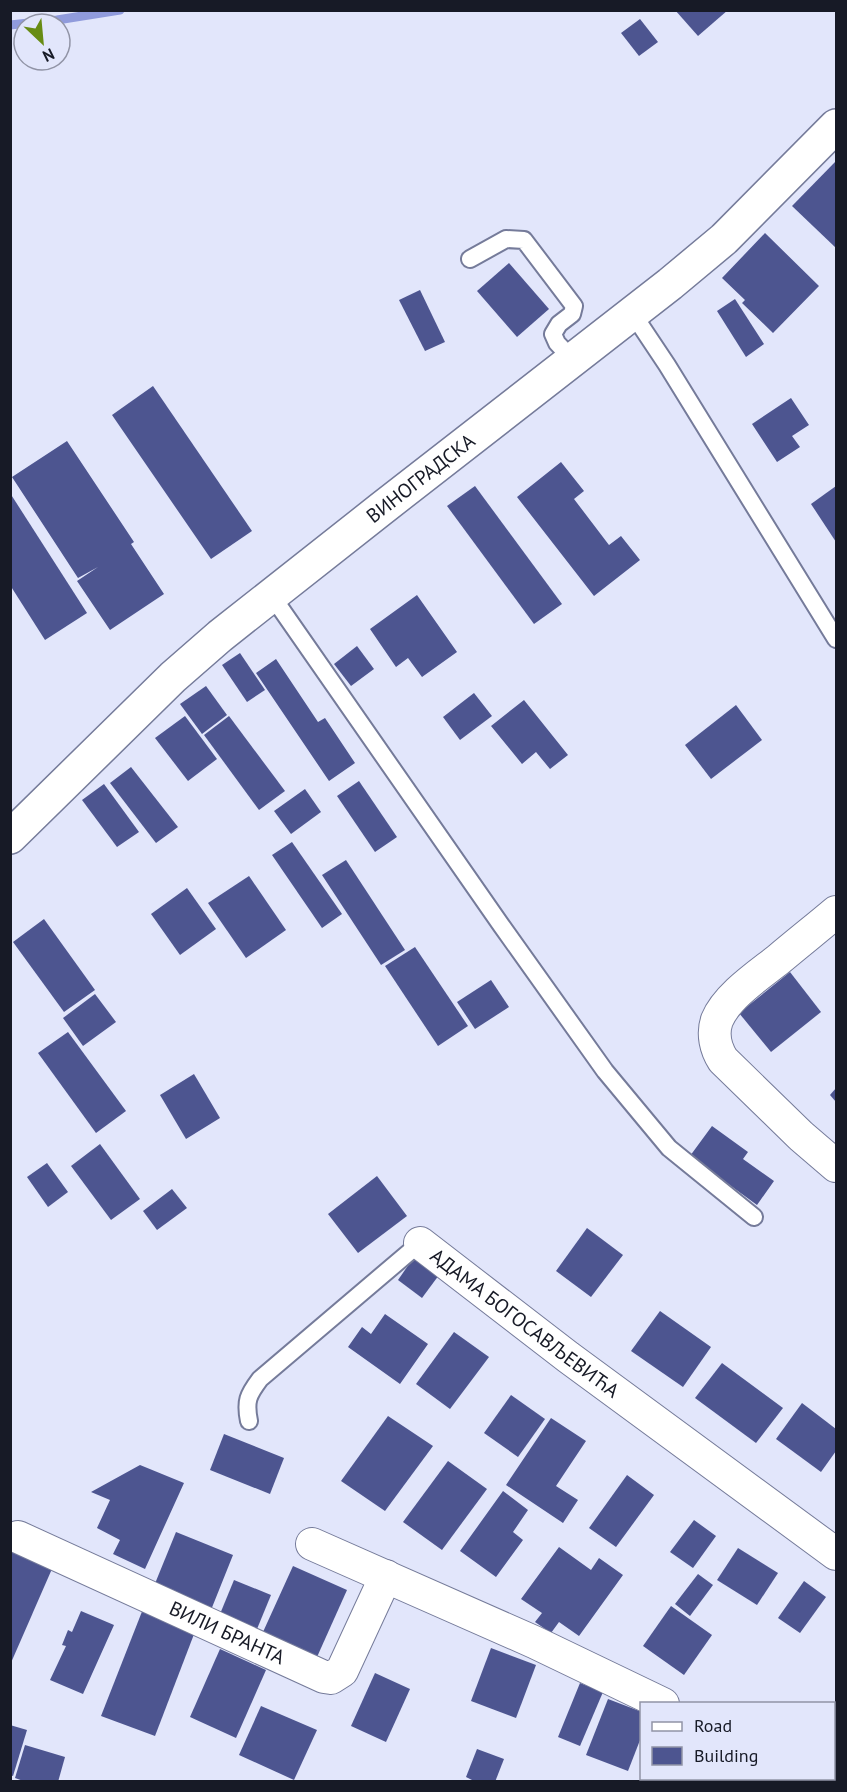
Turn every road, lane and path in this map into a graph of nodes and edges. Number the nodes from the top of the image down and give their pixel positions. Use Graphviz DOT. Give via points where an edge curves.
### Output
graph roads {
  1 [pos="837,126"];
  2 [pos="470,259"];
  3 [pos="633,314"];
  4 [pos="573,360"];
  5 [pos="272,596"];
  6 [pos="837,639"];
  7 [pos="10,837"];
  8 [pos="837,912"];
  9 [pos="837,1166"];
  10 [pos="754,1217"];
  11 [pos="420,1243"];
  12 [pos="249,1421"];
  13 [pos="18,1537"];
  14 [pos="312,1544"];
  15 [pos="837,1554"];
  16 [pos="386,1576"];
  17 [pos="659,1702"];
  1 -- 3 [label="street, ВИНОГРАДСКА" via="724,239"];
  2 -- 4 [label="lane" via="506,239 524,240 574,306 572,314 553,334"];
  3 -- 4 [label="street, ВИНОГРАДСКА"];
  3 -- 6 [label="lane"];
  4 -- 5 [label="street, ВИНОГРАДСКА"];
  5 -- 7 [label="street, ВИНОГРАДСКА" via="173,677"];
  5 -- 10 [label="lane" via="605,1071 669,1148"];
  8 -- 9 [label="street" via="748,983 731,1000 714,1031 723,1060"];
  11 -- 12 [label="lane, АДАМА БОГОСАВЉЕВИЋА" via="260,1379 249,1393"];
  11 -- 15 [label="street, АДАМА БОГОСАВЉЕВИЋА"];
  13 -- 16 [label="street, ВИЛИ БРАНТА" via="331,1678 342,1671"];
  14 -- 16 [label="street"];
  16 -- 17 [label="street"];
}
